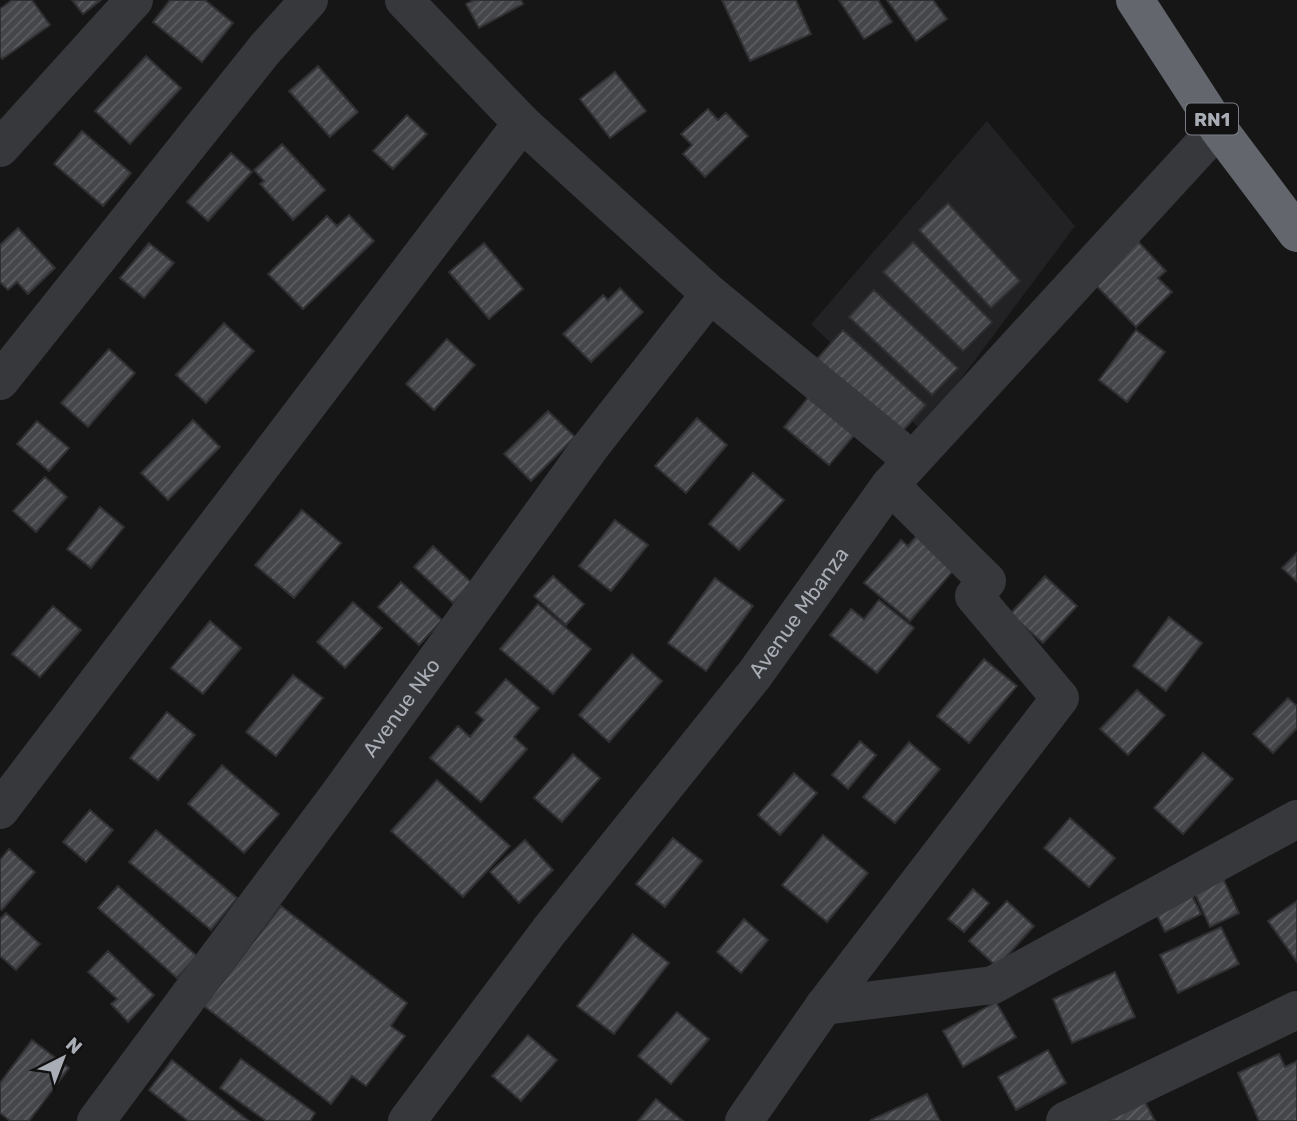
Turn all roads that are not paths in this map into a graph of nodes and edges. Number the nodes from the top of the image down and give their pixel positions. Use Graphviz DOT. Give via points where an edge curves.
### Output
graph roads {
  1 [pos="134,0"];
  2 [pos="309,0"];
  3 [pos="404,0"];
  4 [pos="1135,0"];
  5 [pos="522,123"];
  6 [pos="1218,128"];
  7 [pos="0,148"];
  8 [pos="1297,233"];
  9 [pos="710,294"];
  10 [pos="0,382"];
  11 [pos="901,473"];
  12 [pos="0,810"];
  13 [pos="1297,819"];
  14 [pos="824,1006"];
  15 [pos="1297,1010"];
  16 [pos="96,1121"];
  17 [pos="407,1121"];
  18 [pos="744,1121"];
  19 [pos="1065,1121"];
  1 -- 7 [label="street"];
  2 -- 10 [label="street"];
  3 -- 5 [label="street"];
  4 -- 6 [label="highway, RN1"];
  5 -- 9 [label="street"];
  5 -- 12 [label="street"];
  6 -- 8 [label="highway, RN1"];
  6 -- 11 [label="street, Avenue Mbanza"];
  9 -- 11 [label="street"];
  9 -- 16 [label="street, Avenue Nko" via="591,446"];
  11 -- 14 [label="street" via="987,581 974,597 1060,698"];
  11 -- 17 [label="street, Avenue Mbanza" via="755,674 549,931"];
  13 -- 14 [label="street" via="993,985"];
  14 -- 18 [label="street"];
  15 -- 19 [label="street"];
}
